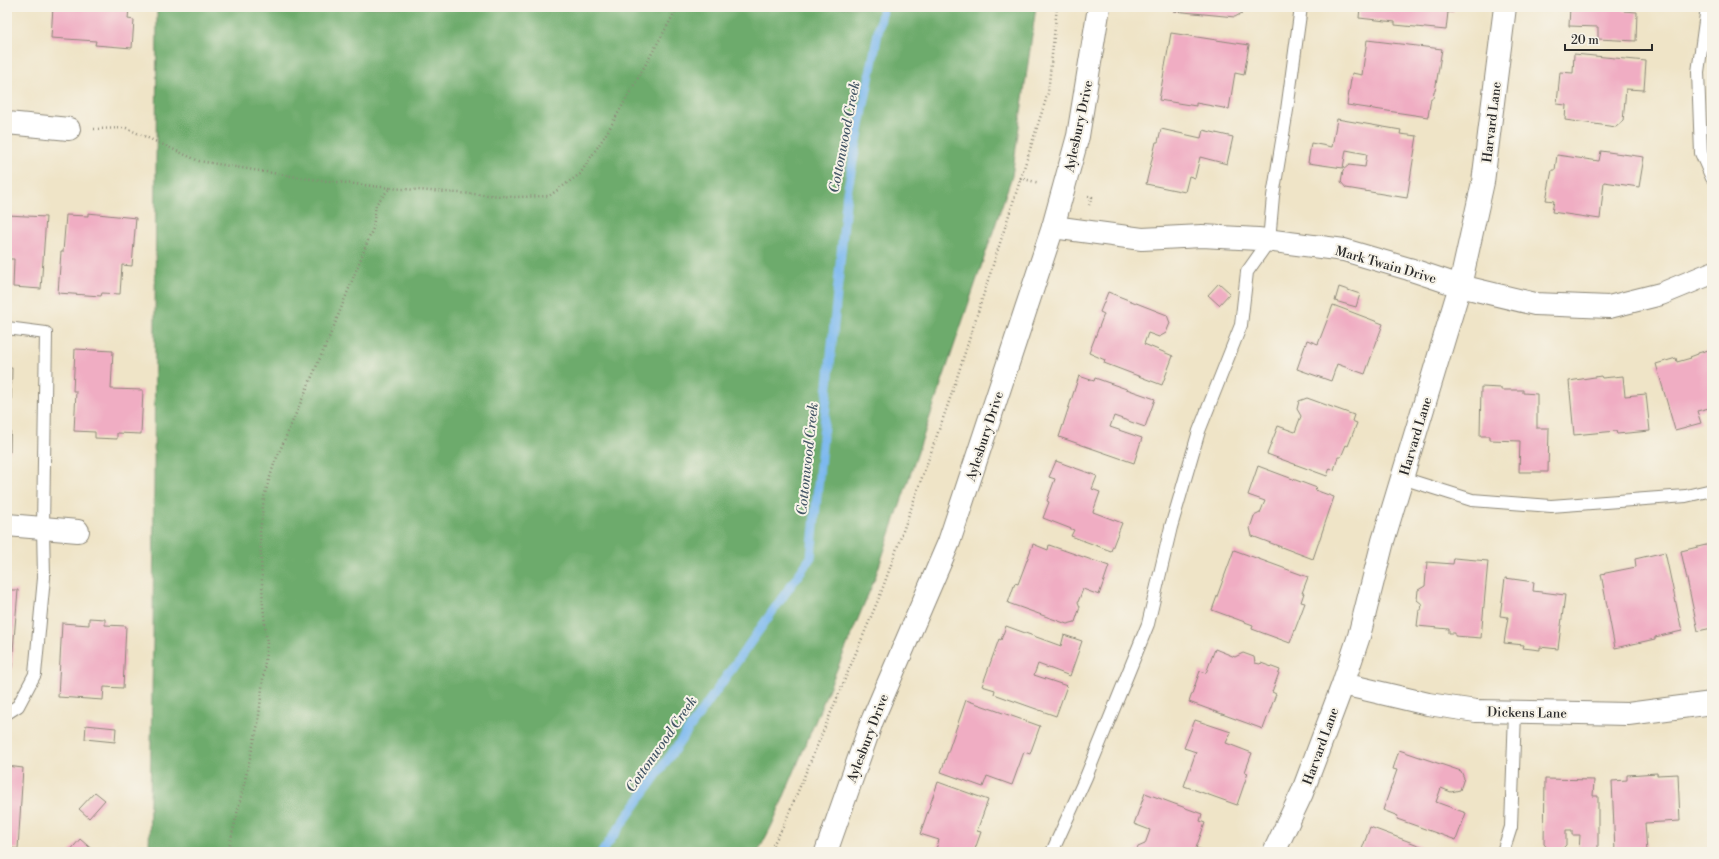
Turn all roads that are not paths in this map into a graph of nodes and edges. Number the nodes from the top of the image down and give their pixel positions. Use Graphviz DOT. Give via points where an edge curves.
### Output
graph roads {
  1 [pos="1099,7"];
  2 [pos="1301,7"];
  3 [pos="1505,7"];
  4 [pos="1707,7"];
  5 [pos="7,123"];
  6 [pos="69,129"];
  7 [pos="1712,178"];
  8 [pos="1053,227"];
  9 [pos="1269,241"];
  10 [pos="1712,273"];
  11 [pos="1460,286"];
  12 [pos="7,328"];
  13 [pos="1402,478"];
  14 [pos="1712,490"];
  15 [pos="7,525"];
  16 [pos="43,527"];
  17 [pos="78,531"];
  18 [pos="1343,684"];
  19 [pos="1712,703"];
  20 [pos="1515,712"];
  21 [pos="7,713"];
  22 [pos="826,852"];
  23 [pos="1052,852"];
  24 [pos="1274,852"];
  25 [pos="1503,852"];
  1 -- 8 [label="street, Aylesbury Drive" via="1078,136"];
  2 -- 9 [label="lane" via="1273,196"];
  3 -- 11 [label="street, Harvard Lane" via="1483,182"];
  4 -- 7 [label="lane" via="1698,72 1701,153"];
  5 -- 6 [label="street"];
  8 -- 9 [label="street, Mark Twain Drive" via="1142,239 1202,236"];
  8 -- 22 [label="street, Aylesbury Drive" via="949,542 872,720"];
  9 -- 11 [label="street, Mark Twain Drive" via="1344,250"];
  9 -- 23 [label="lane" via="1247,272 1241,325 1199,431 1171,527 1148,624 1086,777"];
  10 -- 11 [label="street, Mark Twain Drive" via="1661,294 1609,307 1535,304"];
  11 -- 13 [label="street, Harvard Lane"];
  12 -- 16 [label="lane" via="46,333"];
  13 -- 14 [label="lane" via="1472,500 1551,506 1686,496"];
  13 -- 18 [label="street, Harvard Lane" via="1382,541 1359,636"];
  15 -- 16 [label="street"];
  16 -- 17 [label="street"];
  16 -- 21 [label="lane" via="44,578 35,674 18,706"];
  18 -- 20 [label="street, Dickens Lane" via="1428,704 1476,711"];
  18 -- 24 [label="street, Harvard Lane" via="1302,793"];
  19 -- 20 [label="street, Dickens Lane" via="1628,714"];
  20 -- 25 [label="lane" via="1511,827"];
}
